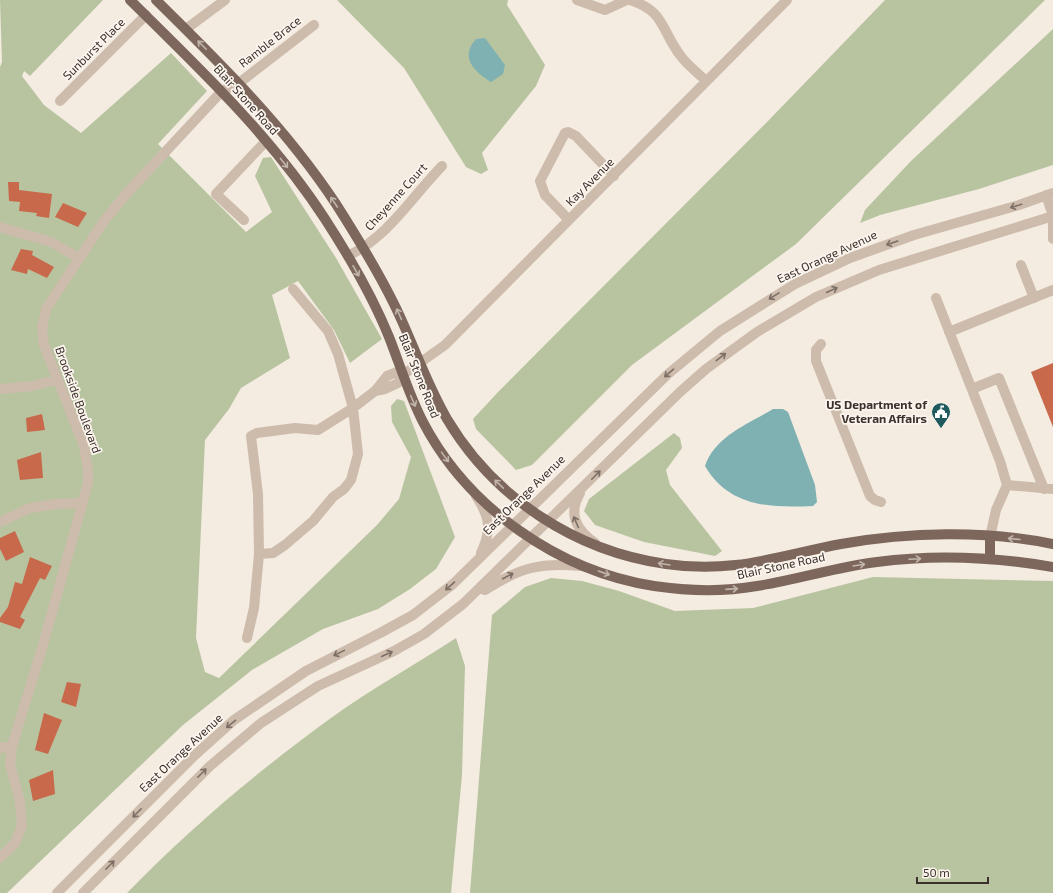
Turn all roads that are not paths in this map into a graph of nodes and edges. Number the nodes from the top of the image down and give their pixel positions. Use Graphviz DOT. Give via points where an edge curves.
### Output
graph roads {
  1 [pos="130,0"];
  2 [pos="156,0"];
  3 [pos="224,0"];
  4 [pos="577,0"];
  5 [pos="629,0"];
  6 [pos="787,0"];
  7 [pos="146,15"];
  8 [pos="314,25"];
  9 [pos="186,30"];
  10 [pos="706,82"];
  11 [pos="239,83"];
  12 [pos="222,91"];
  13 [pos="60,101"];
  14 [pos="266,141"];
  15 [pos="442,166"];
  16 [pos="614,176"];
  17 [pos="1049,194"];
  18 [pos="1053,217"];
  19 [pos="244,220"];
  20 [pos="569,220"];
  21 [pos="0,227"];
  22 [pos="1053,239"];
  23 [pos="364,248"];
  24 [pos="348,256"];
  25 [pos="79,258"];
  26 [pos="1021,265"];
  27 [pos="293,289"];
  28 [pos="1053,290"];
  29 [pos="936,298"];
  30 [pos="1034,298"];
  31 [pos="949,332"];
  32 [pos="821,344"];
  33 [pos="420,363"];
  34 [pos="404,374"];
  35 [pos="56,380"];
  36 [pos="0,389"];
  37 [pos="972,389"];
  38 [pos="352,408"];
  39 [pos="1007,485"];
  40 [pos="469,486"];
  41 [pos="584,486"];
  42 [pos="1049,489"];
  43 [pos="881,502"];
  44 [pos="83,503"];
  45 [pos="528,509"];
  46 [pos="0,522"];
  47 [pos="548,522"];
  48 [pos="512,525"];
  49 [pos="990,537"];
  50 [pos="531,538"];
  51 [pos="1053,544"];
  52 [pos="603,548"];
  53 [pos="259,554"];
  54 [pos="478,559"];
  55 [pos="990,559"];
  56 [pos="584,566"];
  57 [pos="1053,567"];
  58 [pos="463,604"];
  59 [pos="247,638"];
  60 [pos="12,746"];
  61 [pos="0,748"];
  62 [pos="0,858"];
  63 [pos="57,893"];
  64 [pos="83,893"];
  1 -- 7 [label="main road, Blair Stone Road"];
  2 -- 9 [label="main road, Blair Stone Road"];
  3 -- 9 [label="street"];
  4 -- 5 [label="street" via="605,10"];
  5 -- 10 [label="street" via="644,4 660,19 680,55"];
  6 -- 10 [label="street, Kay Avenue"];
  7 -- 12 [label="main road, Blair Stone Road"];
  7 -- 13 [label="street, Sunburst Place"];
  8 -- 11 [label="street, Ramble Brace"];
  11 -- 9 [label="main road, Blair Stone Road, one-way"];
  10 -- 16 [label="street, Kay Avenue"];
  11 -- 12 [label="street, Ramble Brace"];
  23 -- 11 [label="main road, Blair Stone Road, one-way" via="299,153"];
  12 -- 14 [label="main road, Blair Stone Road"];
  12 -- 25 [label="street, Brookside Boulevard" via="126,193"];
  14 -- 19 [label="street" via="216,194"];
  14 -- 24 [label="main road, Blair Stone Road, one-way" via="313,202"];
  15 -- 23 [label="street, Cheyenne Court" via="387,229"];
  16 -- 20 [label="street, Kay Avenue"];
  16 -- 20 [label="street" via="576,136 565,133 540,181 545,195"];
  17 -- 18 [label="street"];
  17 -- 45 [label="street, East Orange Avenue, one-way" via="886,244 822,271 778,294 720,331 668,374"];
  18 -- 22 [label="street"];
  41 -- 18 [label="street, one-way" via="706,369 787,314 835,288 879,270"];
  20 -- 33 [label="street, Kay Avenue" via="444,345"];
  21 -- 25 [label="street" via="51,242"];
  23 -- 24 [label="street, Cheyenne Court"];
  33 -- 23 [label="main road, Blair Stone Road, one-way" via="396,308"];
  24 -- 34 [label="main road, Blair Stone Road, one-way" via="382,321"];
  25 -- 35 [label="street, Brookside Boulevard" via="51,300 44,319 44,344"];
  26 -- 30 [label="street"];
  27 -- 38 [label="street" via="328,331 338,354"];
  28 -- 30 [label="street"];
  29 -- 31 [label="street"];
  30 -- 31 [label="street"];
  31 -- 37 [label="street"];
  32 -- 43 [label="street" via="816,350 816,361 870,496"];
  33 -- 34 [label="street, Kay Avenue"];
  45 -- 33 [label="main road, Blair Stone Road, one-way" via="491,477 466,447 439,403"];
  34 -- 38 [label="street, Kay Avenue" via="398,383 375,391"];
  34 -- 40 [label="main road, Blair Stone Road, one-way" via="412,399 430,435"];
  35 -- 36 [label="street" via="32,386"];
  35 -- 44 [label="street, Brookside Boulevard" via="86,455 88,483"];
  37 -- 39 [label="street"];
  37 -- 42 [label="street" via="999,378"];
  38 -- 53 [label="street" via="358,454 351,480 344,489 333,496 313,521 285,545 272,553"];
  38 -- 53 [label="street, Kay Avenue" via="318,430 295,428 251,436 258,494"];
  39 -- 42 [label="street"];
  39 -- 49 [label="street" via="996,510"];
  40 -- 48 [label="main road, Blair Stone Road"];
  40 -- 54 [label="street" via="488,518 488,531"];
  41 -- 47 [label="street"];
  52 -- 41 [label="street, one-way" via="589,539 575,524 574,508"];
  44 -- 46 [label="street" via="30,508"];
  44 -- 60 [label="street, Brookside Boulevard"];
  45 -- 47 [label="main road, Blair Stone Road"];
  45 -- 48 [label="street, East Orange Avenue"];
  47 -- 50 [label="street"];
  47 -- 52 [label="main road, Blair Stone Road"];
  48 -- 50 [label="main road, Blair Stone Road"];
  48 -- 54 [label="street, East Orange Avenue"];
  51 -- 49 [label="main road, Blair Stone Road, one-way"];
  49 -- 52 [label="main road, Blair Stone Road, one-way" via="935,534 874,540 839,544 754,564 720,567 685,567 652,562"];
  49 -- 55 [label="main road"];
  50 -- 56 [label="main road, Blair Stone Road"];
  50 -- 58 [label="street"];
  53 -- 59 [label="street" via="254,608"];
  54 -- 63 [label="street, East Orange Avenue, one-way" via="453,584 412,615 306,671 234,720 195,755"];
  56 -- 55 [label="main road, Blair Stone Road, one-way" via="650,586 717,590 771,584 821,571 876,562 942,558"];
  55 -- 57 [label="main road, Blair Stone Road"];
  58 -- 56 [label="street, one-way" via="510,574 529,567 555,564"];
  64 -- 58 [label="street, one-way" via="210,766 257,726 318,686 394,651 424,634"];
  60 -- 61 [label="street"];
  60 -- 62 [label="street, Brookside Boulevard" via="10,764 20,802 22,826 15,843"];
}
